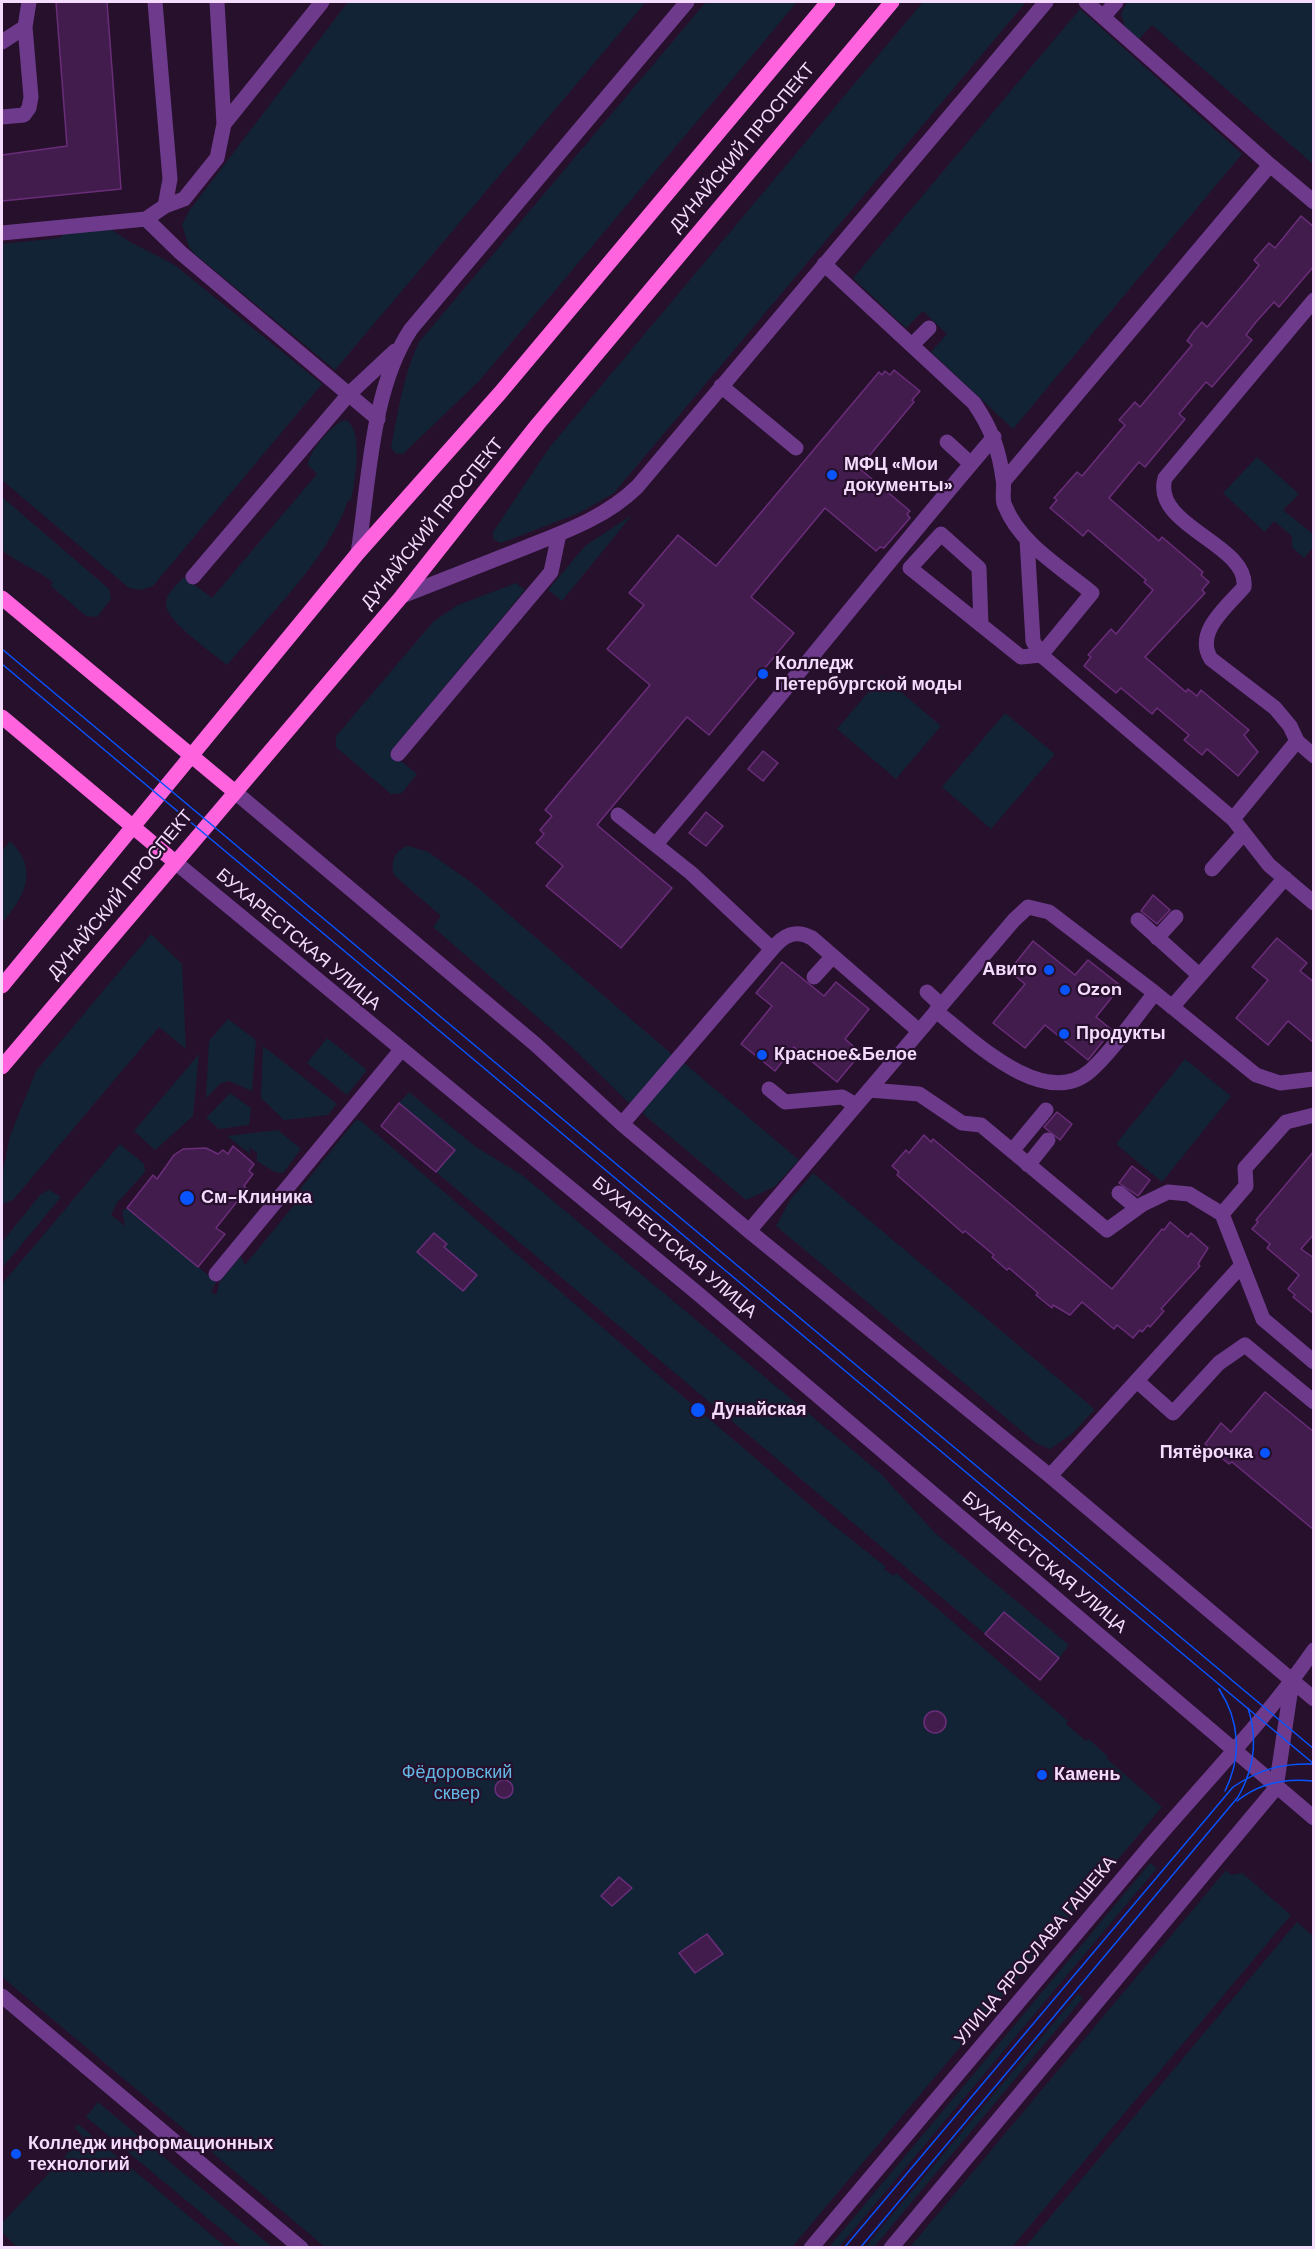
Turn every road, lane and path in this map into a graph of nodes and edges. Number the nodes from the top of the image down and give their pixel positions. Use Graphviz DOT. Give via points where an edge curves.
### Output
graph roads {
  1 [pos="29,2"];
  2 [pos="155,2"];
  3 [pos="217,2"];
  4 [pos="322,2"];
  5 [pos="828,2"];
  6 [pos="892,2"];
  7 [pos="1046,2"];
  8 [pos="1086,2"];
  9 [pos="1116,2"];
  10 [pos="681,4"];
  11 [pos="1103,17"];
  12 [pos="25,27"];
  13 [pos="2,42"];
  14 [pos="2,117"];
  15 [pos="224,124"];
  16 [pos="1270,165"];
  17 [pos="1314,202"];
  18 [pos="165,206"];
  19 [pos="147,219"];
  20 [pos="2,233"];
  21 [pos="824,264"];
  22 [pos="1314,300"];
  23 [pos="929,328"];
  24 [pos="912,345"];
  25 [pos="398,349"];
  26 [pos="721,386"];
  27 [pos="349,394"];
  28 [pos="378,418"];
  29 [pos="994,437"];
  30 [pos="947,442"];
  31 [pos="796,448"];
  32 [pos="971,464"];
  33 [pos="1004,481"];
  34 [pos="558,534"];
  35 [pos="1027,540"];
  36 [pos="358,553"];
  37 [pos="193,577"];
  38 [pos="402,596"];
  39 [pos="2,598"];
  40 [pos="981,625"];
  41 [pos="1041,655"];
  42 [pos="2,717"];
  43 [pos="1297,741"];
  44 [pos="398,754"];
  45 [pos="191,756"];
  46 [pos="1314,756"];
  47 [pos="235,792"];
  48 [pos="618,815"];
  49 [pos="1233,819"];
  50 [pos="132,827"];
  51 [pos="1243,834"];
  52 [pos="656,844"];
  53 [pos="175,862"];
  54 [pos="1212,869"];
  55 [pos="1285,878"];
  56 [pos="1314,903"];
  57 [pos="1176,917"];
  58 [pos="1138,920"];
  59 [pos="1157,938"];
  60 [pos="772,949"];
  61 [pos="833,956"];
  62 [pos="1199,975"];
  63 [pos="814,977"];
  64 [pos="2,986"];
  65 [pos="927,992"];
  66 [pos="1164,1000"];
  67 [pos="939,1008"];
  68 [pos="919,1031"];
  69 [pos="401,1050"];
  70 [pos="2,1066"];
  71 [pos="1314,1078"];
  72 [pos="769,1089"];
  73 [pos="869,1090"];
  74 [pos="856,1106"];
  75 [pos="1046,1110"];
  76 [pos="1314,1114"];
  77 [pos="622,1124"];
  78 [pos="1048,1140"];
  79 [pos="1011,1151"];
  80 [pos="1028,1165"];
  81 [pos="1119,1193"];
  82 [pos="1137,1208"];
  83 [pos="1222,1214"];
  84 [pos="749,1231"];
  85 [pos="1242,1265"];
  86 [pos="216,1274"];
  87 [pos="1314,1362"];
  88 [pos="1137,1381"];
  89 [pos="1314,1402"];
  90 [pos="1050,1476"];
  91 [pos="1314,1650"];
  92 [pos="1292,1681"];
  93 [pos="1314,1699"];
  94 [pos="1234,1751"];
  95 [pos="1276,1788"];
  96 [pos="1314,1818"];
  97 [pos="2,1996"];
  98 [pos="301,2247"];
  99 [pos="811,2247"];
  100 [pos="891,2247"];
  1 -- 12 [label="street"];
  2 -- 18 [label="street" via="170,179"];
  3 -- 15 [label="street"];
  4 -- 15 [label="street"];
  5 -- 36 [label="main road, ДУНАЙСКИЙ ПРОСПЕКТ" via="500,393"];
  6 -- 38 [label="main road, ДУНАЙСКИЙ ПРОСПЕКТ" via="538,424"];
  7 -- 21 [label="street"];
  8 -- 11 [label="street"];
  9 -- 11 [label="street"];
  10 -- 25 [label="street"];
  11 -- 16 [label="street"];
  12 -- 13 [label="street"];
  12 -- 14 [label="street" via="29,108 24,115"];
  15 -- 18 [label="street" via="217,159 184,199"];
  16 -- 17 [label="street"];
  16 -- 33 [label="street"];
  18 -- 19 [label="street"];
  19 -- 20 [label="street"];
  19 -- 27 [label="street" via="181,253"];
  21 -- 24 [label="street"];
  21 -- 26 [label="street"];
  22 -- 43 [label="street" via="1165,478 1163,488 1169,506 1235,563 1245,579 1244,586 1208,629 1206,650 1275,708"];
  23 -- 24 [label="street"];
  24 -- 29 [label="street" via="974,403"];
  25 -- 27 [label="street"];
  25 -- 28 [label="street"];
  26 -- 31 [label="street"];
  26 -- 34 [label="street" via="623,501"];
  27 -- 28 [label="street"];
  27 -- 37 [label="street"];
  28 -- 36 [label="street"];
  29 -- 32 [label="street"];
  29 -- 33 [label="street"];
  30 -- 32 [label="street"];
  32 -- 52 [label="street"];
  33 -- 35 [label="street" via="1004,505"];
  34 -- 38 [label="street"];
  34 -- 44 [label="street" via="551,572"];
  35 -- 41 [label="street" via="1033,641"];
  35 -- 41 [label="street" via="1092,593"];
  36 -- 45 [label="main road, ДУНАЙСКИЙ ПРОСПЕКТ"];
  38 -- 47 [label="main road, ДУНАЙСКИЙ ПРОСПЕКТ"];
  39 -- 45 [label="main road"];
  40 -- 40 [label="street" via="910,568 941,534 979,568"];
  40 -- 41 [label="street" via="1021,657"];
  41 -- 49 [label="street"];
  42 -- 50 [label="main road, БУХАРЕСТСКАЯ УЛИЦА"];
  43 -- 46 [label="street"];
  43 -- 49 [label="street"];
  45 -- 47 [label="main road"];
  45 -- 50 [label="main road, ДУНАЙСКИЙ ПРОСПЕКТ"];
  47 -- 53 [label="main road, ДУНАЙСКИЙ ПРОСПЕКТ"];
  47 -- 77 [label="street" via="535,1044"];
  48 -- 52 [label="street"];
  49 -- 51 [label="street"];
  50 -- 53 [label="main road, БУХАРЕСТСКАЯ УЛИЦА"];
  50 -- 64 [label="main road, ДУНАЙСКИЙ ПРОСПЕКТ"];
  51 -- 54 [label="street"];
  51 -- 55 [label="street"];
  52 -- 60 [label="street"];
  53 -- 69 [label="street, БУХАРЕСТСКАЯ УЛИЦА"];
  53 -- 70 [label="main road, ДУНАЙСКИЙ ПРОСПЕКТ"];
  55 -- 56 [label="street"];
  55 -- 62 [label="street"];
  57 -- 59 [label="street"];
  58 -- 59 [label="street"];
  59 -- 62 [label="street"];
  60 -- 61 [label="street" via="780,939 801,932"];
  60 -- 77 [label="street"];
  61 -- 63 [label="street"];
  61 -- 68 [label="street"];
  62 -- 66 [label="street" via="1184,993"];
  65 -- 67 [label="street"];
  66 -- 67 [label="street" via="1138,1013 1091,1070 1073,1081 1060,1083 1010,1070"];
  66 -- 67 [label="street" via="1049,912 1028,907"];
  66 -- 71 [label="street" via="1256,1075 1280,1083"];
  67 -- 68 [label="street"];
  68 -- 73 [label="street"];
  69 -- 86 [label="street"];
  69 -- 94 [label="street, БУХАРЕСТСКАЯ УЛИЦА" via="696,1292"];
  72 -- 74 [label="street" via="785,1102 842,1097"];
  73 -- 74 [label="street"];
  73 -- 79 [label="street" via="927,1097 962,1123 981,1125"];
  74 -- 84 [label="street"];
  75 -- 79 [label="street"];
  76 -- 83 [label="street" via="1286,1122 1245,1168 1246,1186"];
  77 -- 84 [label="street"];
  78 -- 80 [label="street"];
  79 -- 80 [label="street"];
  80 -- 82 [label="street" via="1107,1230"];
  81 -- 82 [label="street"];
  82 -- 83 [label="street" via="1156,1196 1178,1192 1189,1194"];
  83 -- 85 [label="street"];
  84 -- 90 [label="street"];
  85 -- 87 [label="street" via="1263,1319"];
  85 -- 88 [label="street"];
  88 -- 89 [label="street" via="1173,1413 1219,1363 1245,1346"];
  88 -- 90 [label="street"];
  90 -- 92 [label="street"];
  91 -- 92 [label="street, УЛИЦА ЯРОСЛАВА ГАШЕКА"];
  92 -- 93 [label="street"];
  92 -- 94 [label="street, УЛИЦА ЯРОСЛАВА ГАШЕКА"];
  92 -- 95 [label="street, УЛИЦА ЯРОСЛАВА ГАШЕКА"];
  94 -- 95 [label="street, БУХАРЕСТСКАЯ УЛИЦА"];
  94 -- 99 [label="street, УЛИЦА ЯРОСЛАВА ГАШЕКА"];
  95 -- 96 [label="street, БУХАРЕСТСКАЯ УЛИЦА"];
  95 -- 100 [label="street"];
  97 -- 98 [label="street"];
}
